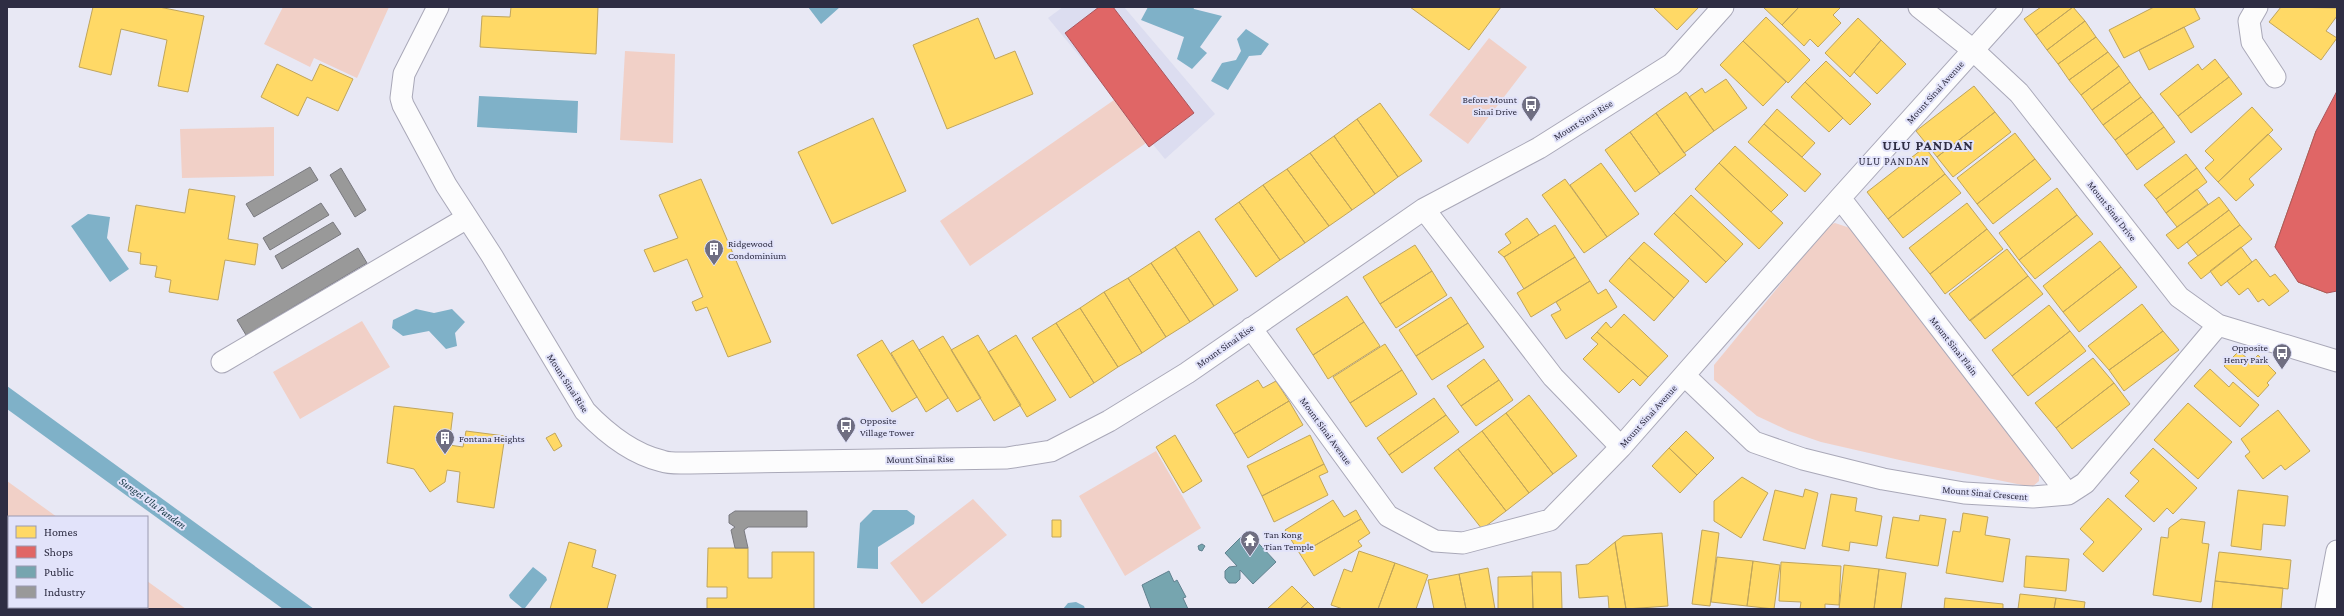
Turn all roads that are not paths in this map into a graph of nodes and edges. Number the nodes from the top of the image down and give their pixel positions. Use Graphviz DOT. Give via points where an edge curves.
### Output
graph roads {
  1 [pos="438,7"];
  2 [pos="1723,7"];
  3 [pos="1920,7"];
  4 [pos="2012,7"];
  5 [pos="2257,7"];
  6 [pos="1973,50"];
  7 [pos="2275,77"];
  8 [pos="1840,198"];
  9 [pos="1424,209"];
  10 [pos="467,218"];
  11 [pos="2218,325"];
  12 [pos="1251,328"];
  13 [pos="222,362"];
  14 [pos="2335,366"];
  15 [pos="1684,376"];
  16 [pos="1621,447"];
  17 [pos="2068,494"];
  18 [pos="2337,551"];
  19 [pos="2326,609"];
  1 -- 10 [label="street, Mount Sinai Rise" via="404,74 401,98 446,185"];
  2 -- 9 [label="street, Mount Sinai Rise" via="1672,64 1539,148"];
  3 -- 6 [label="street, Mount Sinai Drive"];
  4 -- 6 [label="street, Mount Sinai Avenue"];
  5 -- 7 [label="street" via="2249,21 2252,42"];
  6 -- 8 [label="street, Mount Sinai Avenue"];
  6 -- 11 [label="street, Mount Sinai Drive" via="2019,93 2179,297"];
  8 -- 15 [label="street, Mount Sinai Avenue"];
  8 -- 17 [label="street, Mount Sinai Plain"];
  9 -- 12 [label="street, Mount Sinai Rise"];
  9 -- 16 [label="street" via="1553,377"];
  10 -- 12 [label="street, Mount Sinai Rise" via="585,411 604,431 646,456 663,462 1007,458 1051,452 1109,421 1187,373"];
  10 -- 13 [label="street"];
  11 -- 14 [label="street, Mount Sinai Drive"];
  11 -- 17 [label="street, Mount Sinai Crescent" via="2085,483"];
  12 -- 16 [label="street, Mount Sinai Avenue" via="1388,516 1434,541 1463,544 1550,520"];
  15 -- 16 [label="street, Mount Sinai Avenue"];
  15 -- 17 [label="street, Mount Sinai Crescent" via="1754,442 1803,459 1883,479 1964,493 2033,497"];
  18 -- 19 [label="street"];
}
